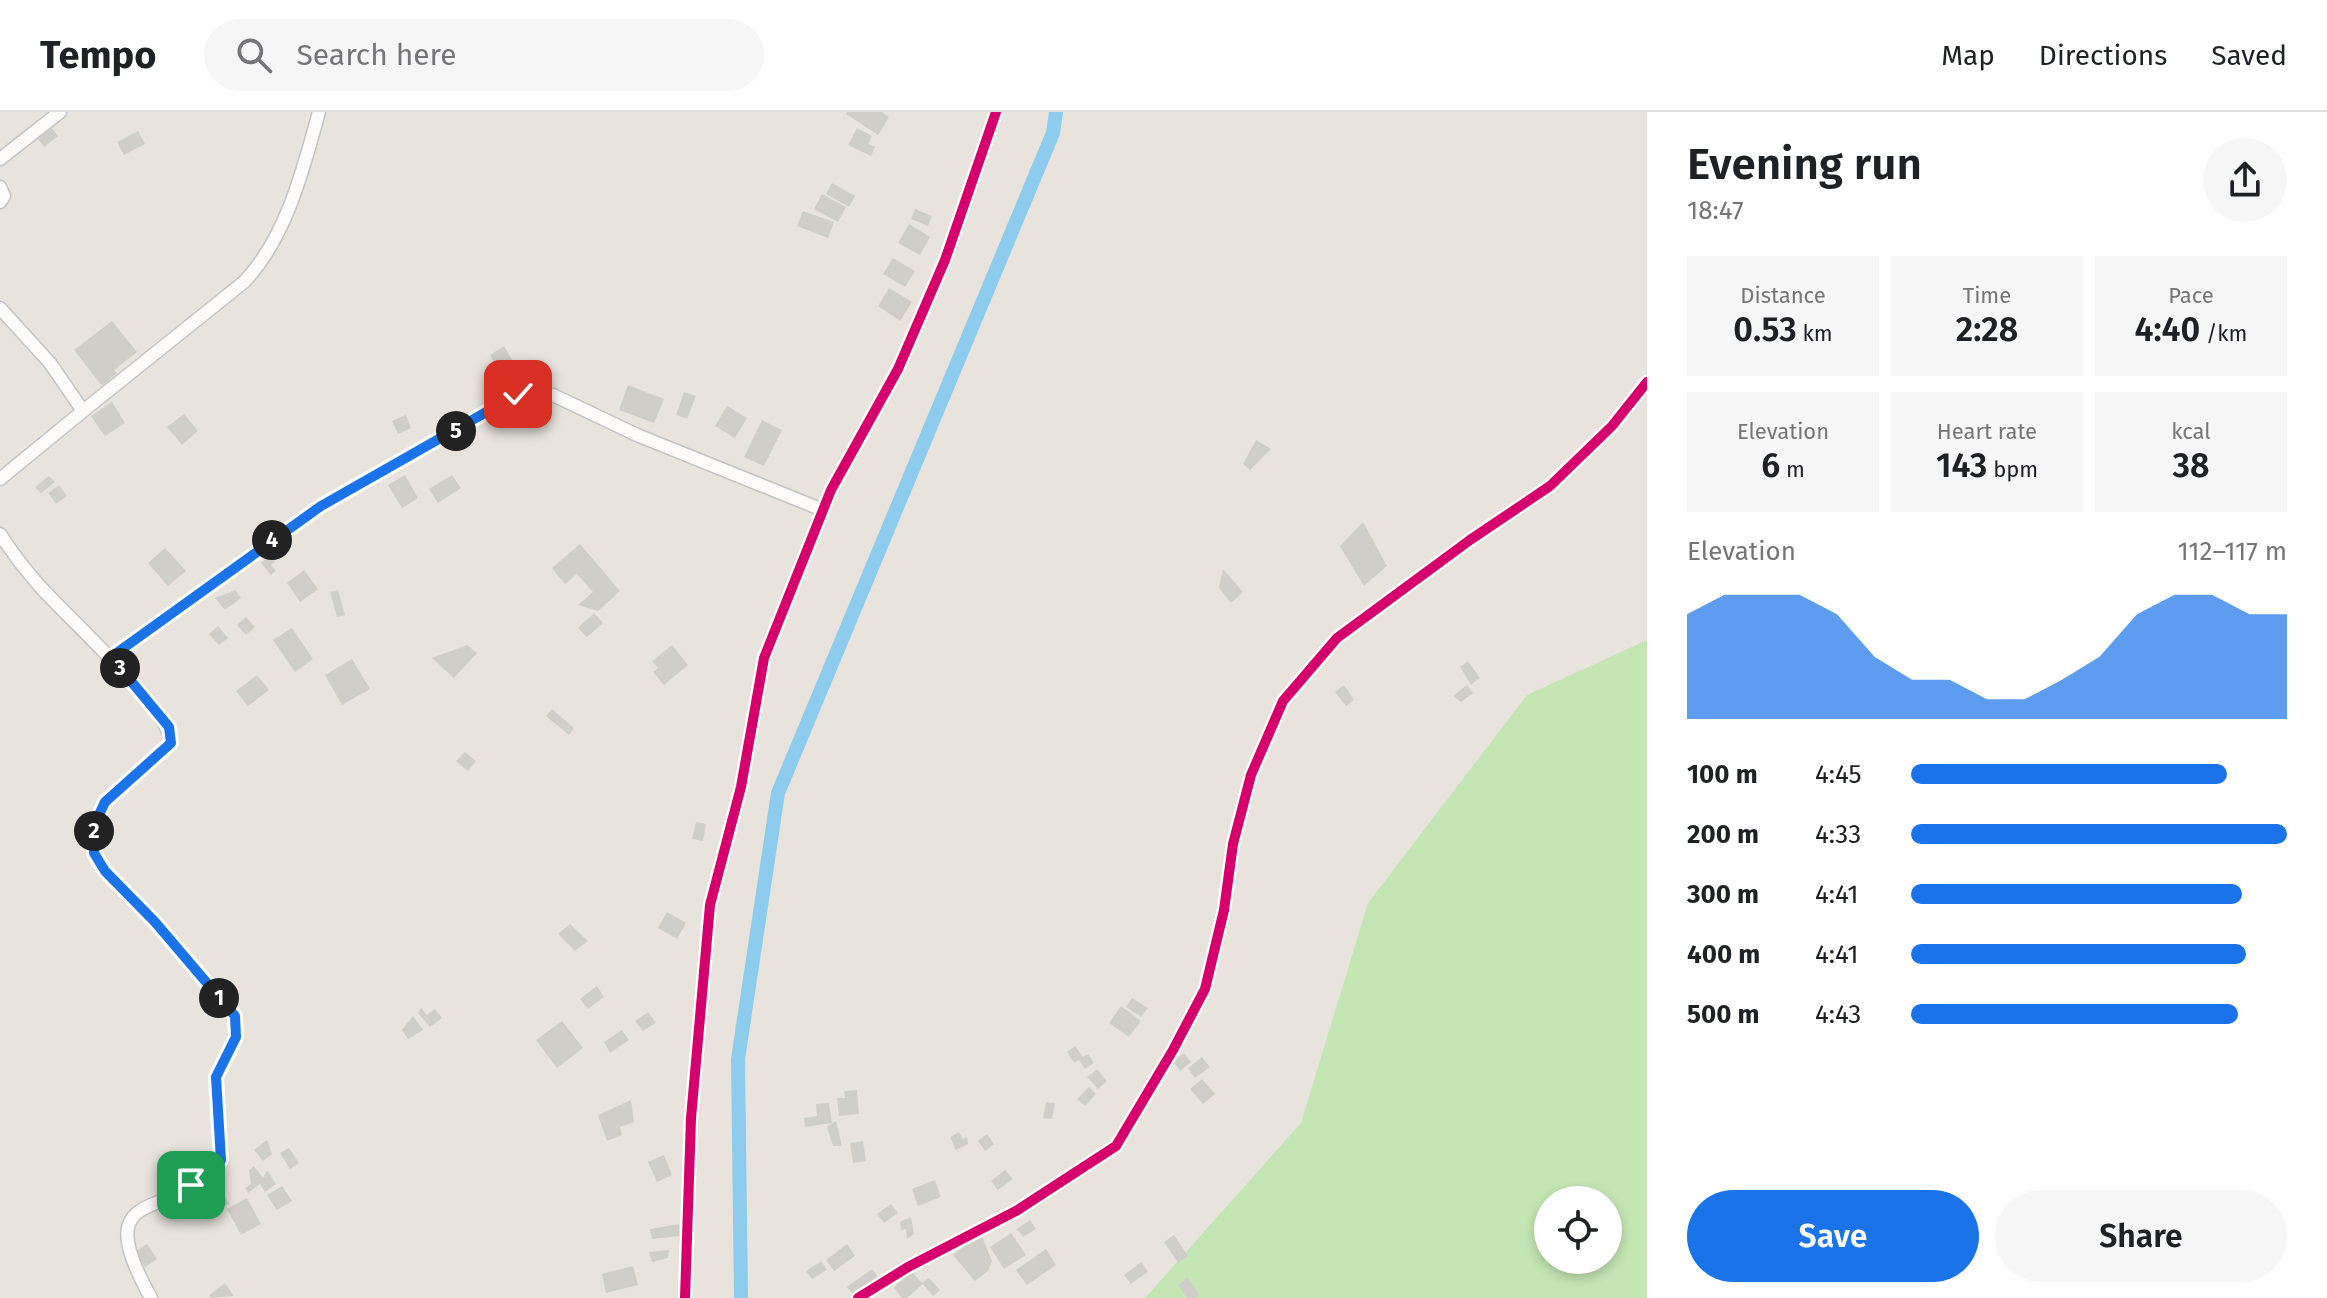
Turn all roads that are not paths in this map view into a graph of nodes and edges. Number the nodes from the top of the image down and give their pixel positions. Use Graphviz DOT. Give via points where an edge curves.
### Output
graph roads {
  1 [pos="60,112"];
  2 [pos="319,112"];
  3 [pos="996,112"];
  4 [pos="0,159"];
  5 [pos="0,187"];
  6 [pos="0,202"];
  7 [pos="0,308"];
  8 [pos="1647,382"];
  9 [pos="83,411"];
  10 [pos="0,479"];
  11 [pos="823,510"];
  12 [pos="0,534"];
  13 [pos="111,657"];
  14 [pos="151,1298"];
  15 [pos="685,1298"];
  16 [pos="858,1298"];
  1 -- 4 [label="street"];
  2 -- 9 [label="street" via="264,261"];
  3 -- 11 [label="street" via="940,274 898,369"];
  5 -- 6 [label="street"];
  7 -- 9 [label="street" via="50,363"];
  8 -- 16 [label="street" via="1612,426 1550,486 1337,638 1283,701 1251,775 1205,989 1116,1146 1016,1211"];
  9 -- 10 [label="street"];
  11 -- 13 [label="street" via="553,395 518,394 321,506"];
  11 -- 15 [label="street" via="764,658 741,787 710,905 691,1118"];
  12 -- 13 [label="street" via="38,584"];
  13 -- 14 [label="street" via="169,727 171,743 105,802 97,819 94,853 235,1016 236,1037 216,1077 221,1160 199,1180 135,1215 127,1226 129,1252"];
}
